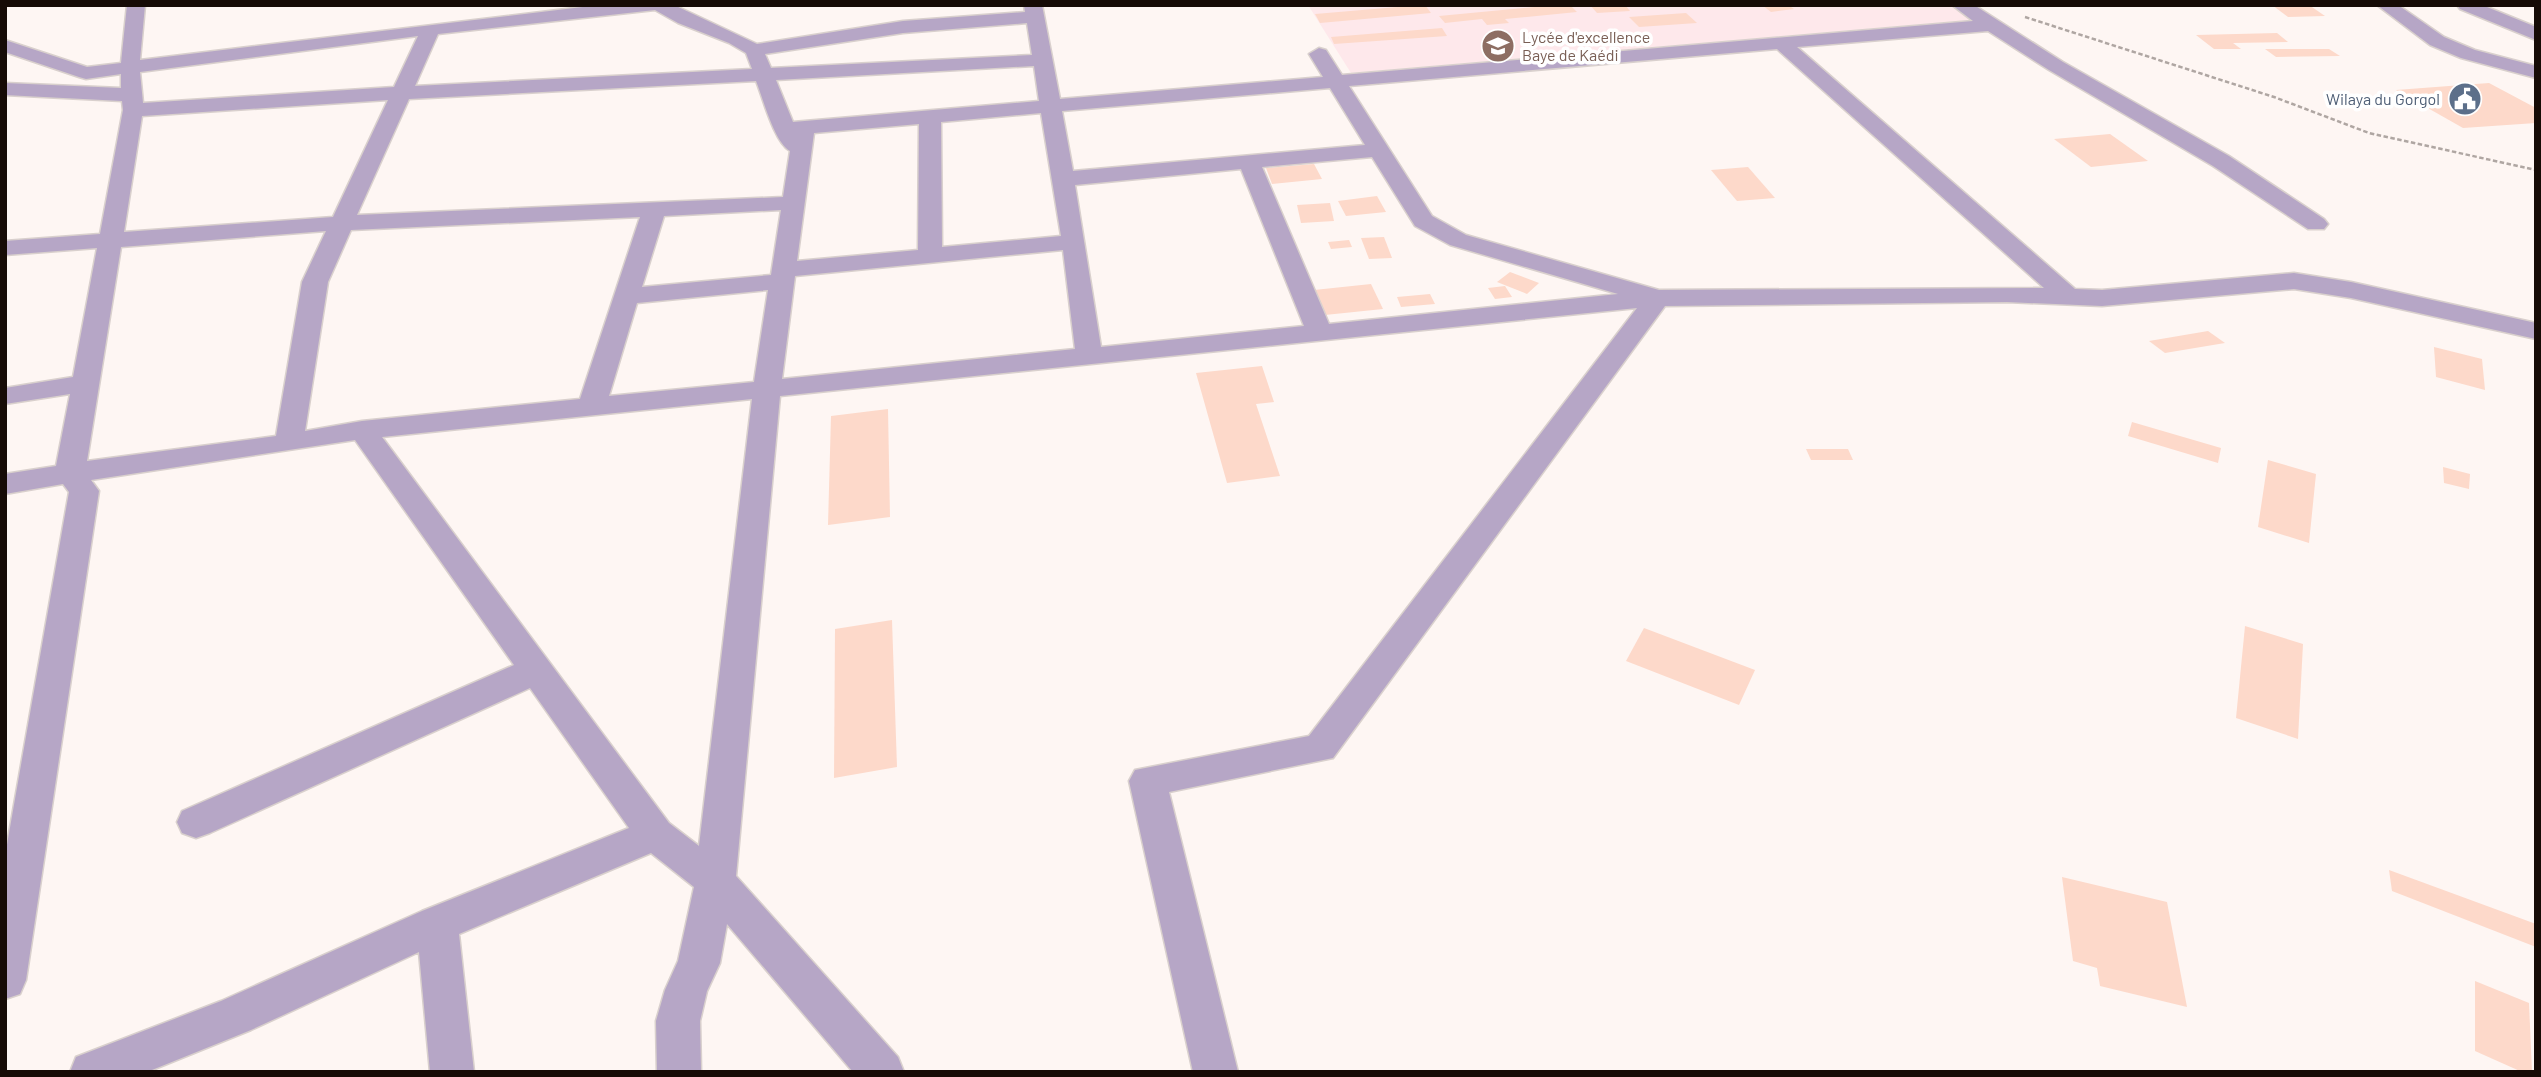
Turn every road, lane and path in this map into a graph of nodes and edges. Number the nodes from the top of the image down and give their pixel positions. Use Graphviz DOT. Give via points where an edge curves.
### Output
graph roads {
  1 [pos="136,5"];
  2 [pos="660,5"];
  3 [pos="2386,5"];
  4 [pos="2466,5"];
  5 [pos="641,6"];
  6 [pos="1966,7"];
  7 [pos="1034,11"];
  8 [pos="2017,14"];
  9 [pos="1990,25"];
  10 [pos="430,29"];
  11 [pos="2536,34"];
  12 [pos="1781,43"];
  13 [pos="5,46"];
  14 [pos="754,50"];
  15 [pos="1319,54"];
  16 [pos="1042,60"];
  17 [pos="130,66"];
  18 [pos="2536,72"];
  19 [pos="762,74"];
  20 [pos="1336,82"];
  21 [pos="5,89"];
  22 [pos="401,93"];
  23 [pos="133,103"];
  24 [pos="1051,106"];
  25 [pos="930,117"];
  26 [pos="794,128"];
  27 [pos="1379,150"];
  28 [pos="1249,162"];
  29 [pos="2536,170"];
  30 [pos="1062,179"];
  31 [pos="793,203"];
  32 [pos="654,209"];
  33 [pos="342,223"];
  34 [pos="2316,224"];
  35 [pos="111,239"];
  36 [pos="1074,242"];
  37 [pos="5,248"];
  38 [pos="930,256"];
  39 [pos="783,275"];
  40 [pos="626,296"];
  41 [pos="2069,297"];
  42 [pos="1658,298"];
  43 [pos="2536,331"];
  44 [pos="1320,332"];
  45 [pos="1089,355"];
  46 [pos="86,383"];
  47 [pos="767,388"];
  48 [pos="5,396"];
  49 [pos="593,406"];
  50 [pos="362,430"];
  51 [pos="289,443"];
  52 [pos="69,472"];
  53 [pos="5,484"];
  54 [pos="536,670"];
  55 [pos="196,822"];
  56 [pos="655,834"];
  57 [pos="715,881"];
  58 [pos="11,909"];
  59 [pos="437,924"];
  60 [pos="5,980"];
  61 [pos="92,1072"];
  62 [pos="452,1072"];
  63 [pos="679,1072"];
  64 [pos="882,1072"];
  65 [pos="1216,1072"];
  1 -- 17 [label="street"];
  2 -- 14 [label="street"];
  3 -- 18 [label="street" via="2437,41"];
  4 -- 11 [label="street"];
  5 -- 10 [label="street"];
  6 -- 9 [label="street"];
  7 -- 14 [label="street"];
  7 -- 16 [label="street"];
  8 -- 29 [label="path" via="2370,133"];
  9 -- 12 [label="street"];
  9 -- 34 [label="street" via="2221,161"];
  10 -- 17 [label="street"];
  10 -- 22 [label="street"];
  12 -- 20 [label="street"];
  12 -- 41 [label="street"];
  13 -- 17 [label="street" via="86,73"];
  14 -- 19 [label="street"];
  15 -- 20 [label="street"];
  16 -- 19 [label="street"];
  16 -- 24 [label="street"];
  17 -- 23 [label="street"];
  19 -- 22 [label="street"];
  19 -- 26 [label="street"];
  20 -- 24 [label="street"];
  20 -- 27 [label="street"];
  21 -- 23 [label="street"];
  22 -- 23 [label="street"];
  22 -- 33 [label="street"];
  23 -- 35 [label="street"];
  24 -- 25 [label="street"];
  24 -- 30 [label="street"];
  25 -- 26 [label="street"];
  25 -- 38 [label="street"];
  26 -- 31 [label="street" via="800,156"];
  27 -- 28 [label="street"];
  27 -- 42 [label="street" via="1423,221 1437,231"];
  28 -- 30 [label="street"];
  28 -- 44 [label="street"];
  30 -- 36 [label="street"];
  31 -- 32 [label="street"];
  31 -- 39 [label="street"];
  32 -- 33 [label="street"];
  32 -- 40 [label="street"];
  33 -- 35 [label="street"];
  33 -- 51 [label="street" via="315,282"];
  35 -- 37 [label="street"];
  35 -- 46 [label="street"];
  36 -- 38 [label="street"];
  36 -- 45 [label="street"];
  38 -- 39 [label="street"];
  39 -- 40 [label="street"];
  39 -- 47 [label="street"];
  40 -- 49 [label="street"];
  41 -- 42 [label="street"];
  41 -- 43 [label="street" via="2126,297 2294,281"];
  42 -- 44 [label="street"];
  42 -- 65 [label="street" via="1320,748 1148,781"];
  44 -- 45 [label="street"];
  45 -- 47 [label="street"];
  46 -- 48 [label="street"];
  46 -- 52 [label="street"];
  47 -- 49 [label="street"];
  47 -- 57 [label="street"];
  49 -- 50 [label="street"];
  50 -- 51 [label="street"];
  50 -- 54 [label="street"];
  51 -- 52 [label="street"];
  52 -- 53 [label="street"];
  52 -- 58 [label="street" via="84,491"];
  54 -- 55 [label="street"];
  54 -- 56 [label="street"];
  56 -- 57 [label="street"];
  56 -- 59 [label="street"];
  57 -- 63 [label="street" via="699,963 678,1021"];
  57 -- 64 [label="street"];
  58 -- 60 [label="street"];
  59 -- 61 [label="street" via="236,1016"];
  59 -- 62 [label="street"];
}
